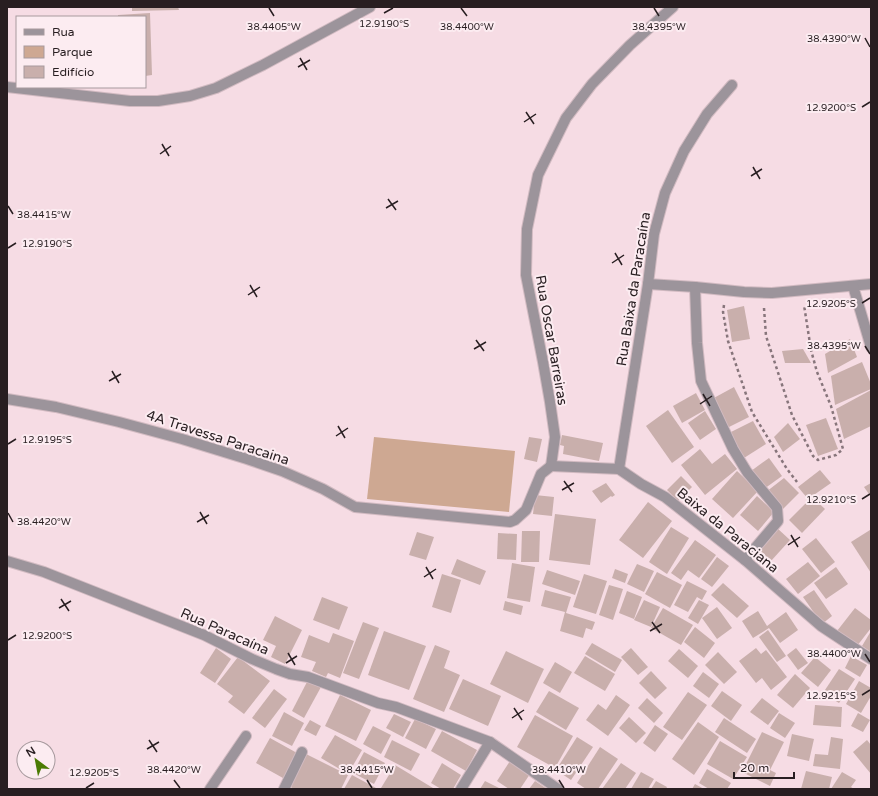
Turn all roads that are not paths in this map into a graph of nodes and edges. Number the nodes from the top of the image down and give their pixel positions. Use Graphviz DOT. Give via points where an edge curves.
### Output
graph roads {
  1 [pos="370,7"];
  2 [pos="674,7"];
  3 [pos="732,86"];
  4 [pos="7,87"];
  5 [pos="648,284"];
  6 [pos="871,284"];
  7 [pos="853,286"];
  8 [pos="695,287"];
  9 [pos="871,347"];
  10 [pos="7,399"];
  11 [pos="551,466"];
  12 [pos="619,469"];
  13 [pos="745,560"];
  14 [pos="7,561"];
  15 [pos="871,659"];
  16 [pos="246,736"];
  17 [pos="490,742"];
  18 [pos="302,752"];
  19 [pos="210,789"];
  20 [pos="284,789"];
  21 [pos="461,789"];
  22 [pos="558,789"];
  1 -- 4 [label="street" via="263,65 216,88 190,96 158,101 130,101"];
  2 -- 11 [label="street, Rua Oscar Barreiras" via="630,45 592,84 566,118 538,175 527,229 526,275 550,402 554,436"];
  3 -- 5 [label="street, Rua Baixa da Paracaína" via="707,114 684,151 665,193 654,234"];
  5 -- 8 [label="street"];
  5 -- 12 [label="street, Rua Baixa da Paracaína"];
  6 -- 7 [label="street"];
  7 -- 8 [label="street" via="763,293"];
  7 -- 9 [label="street"];
  8 -- 13 [label="street" via="700,381 733,449 747,472 777,508 778,520"];
  10 -- 11 [label="street, 4A Travessa Paracaina" via="56,407 119,422 247,459 323,489 354,507 510,522 526,510 541,474"];
  11 -- 12 [label="street"];
  12 -- 13 [label="street, Baixa da Paraciana" via="665,497"];
  13 -- 15 [label="street, Baixa da Paraciana" via="821,626"];
  14 -- 17 [label="street, Rua Paracaína" via="44,572 204,635 276,669 308,677 378,703 396,707"];
  16 -- 19 [label="street"];
  17 -- 21 [label="street"];
  17 -- 22 [label="street, Rua Paracaína"];
  18 -- 20 [label="street"];
}
